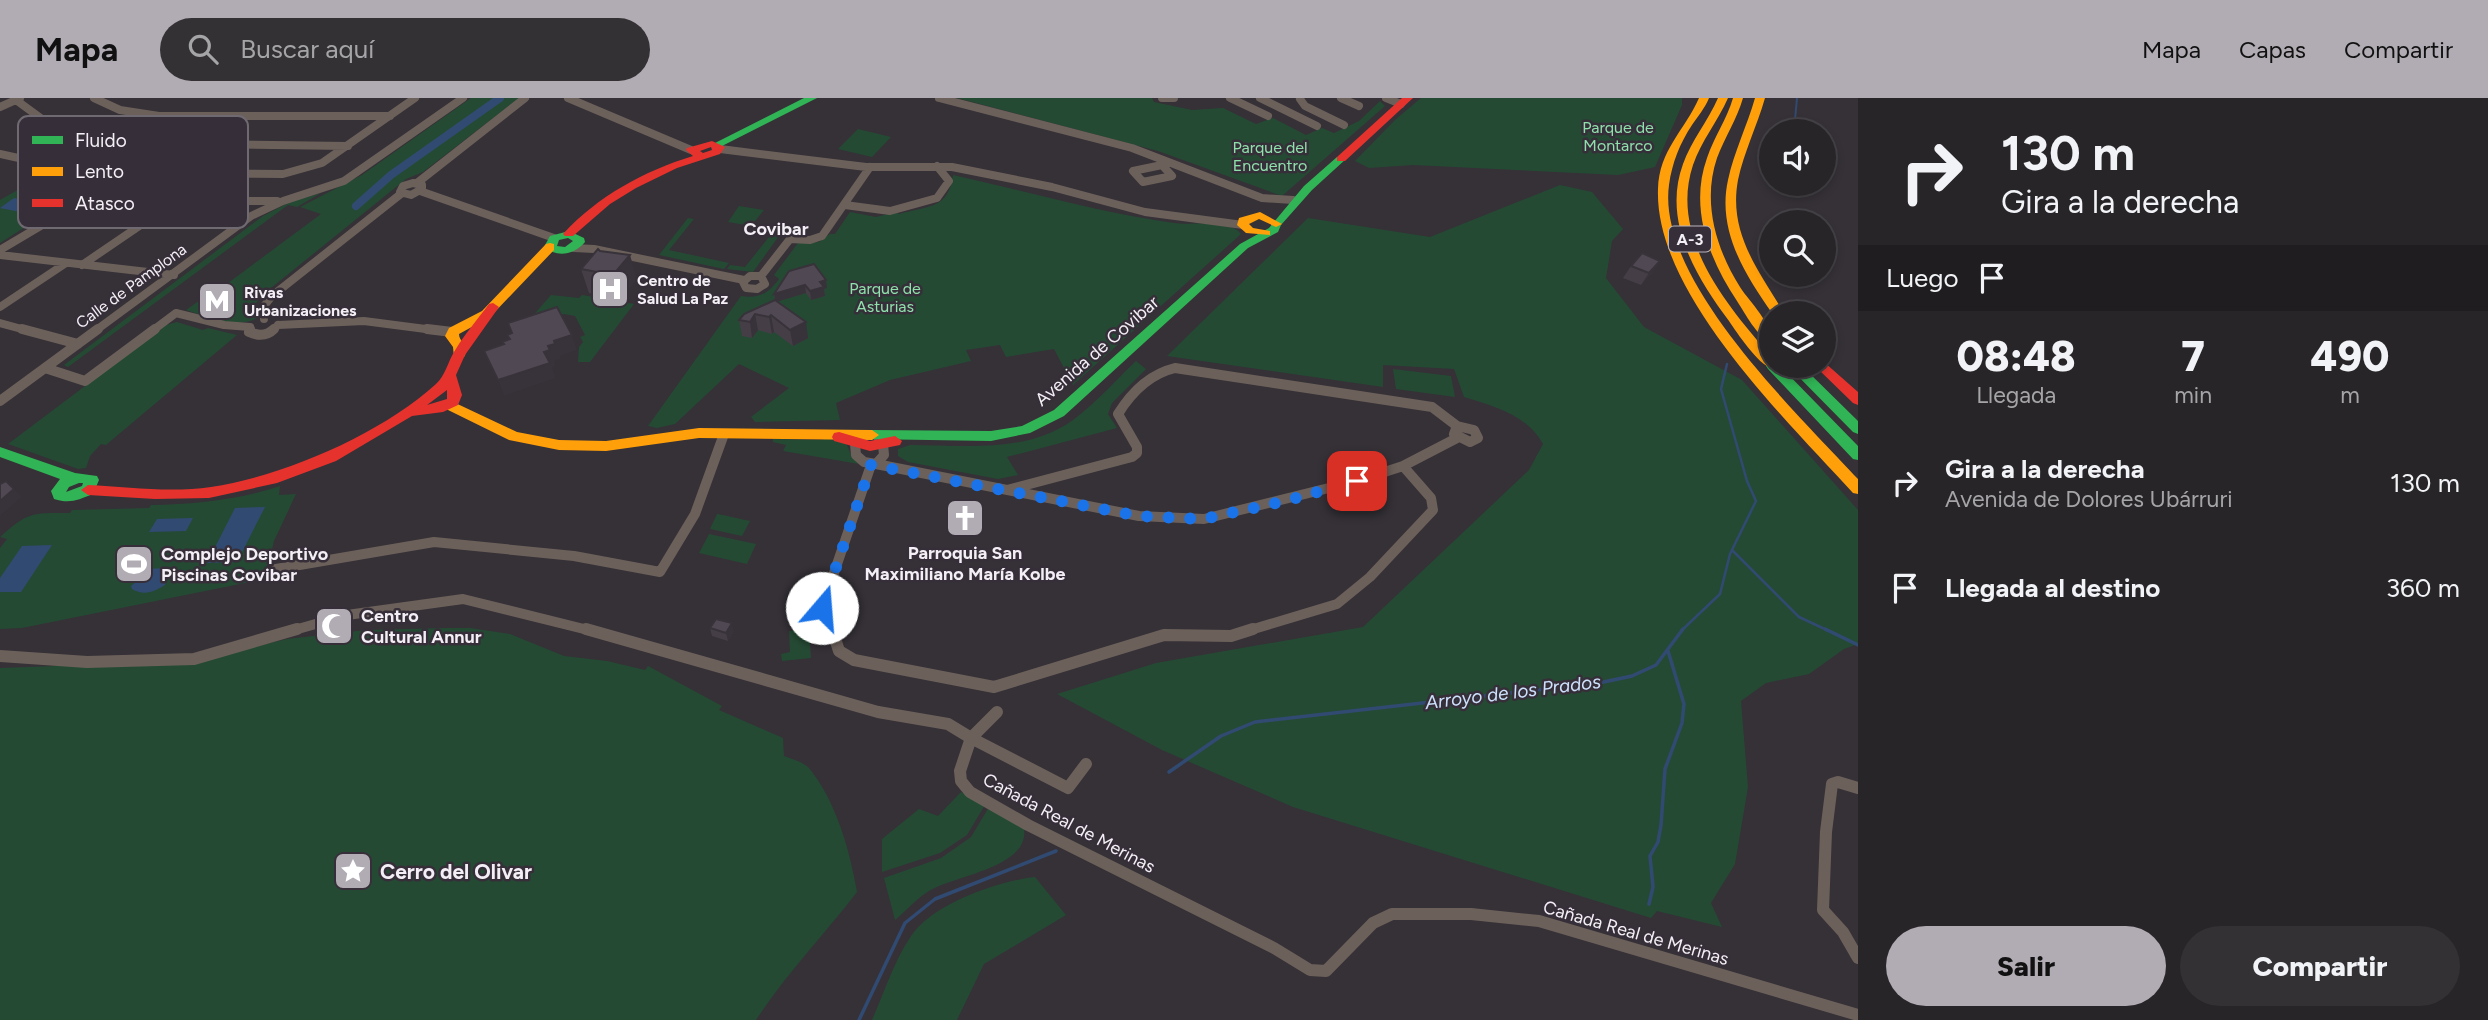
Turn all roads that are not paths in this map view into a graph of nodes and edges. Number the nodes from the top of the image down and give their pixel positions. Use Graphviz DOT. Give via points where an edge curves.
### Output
graph roads {
  1 [pos="94,98"];
  2 [pos="116,98"];
  3 [pos="415,98"];
  4 [pos="463,98"];
  5 [pos="526,98"];
  6 [pos="568,98"];
  7 [pos="812,98"];
  8 [pos="939,98"];
  9 [pos="1162,98"];
  10 [pos="1174,98"];
  11 [pos="1230,98"];
  12 [pos="1300,98"];
  13 [pos="1341,98"];
  14 [pos="1691,98"];
  15 [pos="1704,98"];
  16 [pos="1723,98"];
  17 [pos="1738,98"];
  18 [pos="1760,98"];
  19 [pos="18,99"];
  20 [pos="1265,99"];
  21 [pos="1398,100"];
  22 [pos="104,104"];
  23 [pos="0,107"];
  24 [pos="1359,107"];
  25 [pos="39,116"];
  26 [pos="161,116"];
  27 [pos="390,116"];
  28 [pos="1268,116"];
  29 [pos="248,117"];
  30 [pos="1688,122"];
  31 [pos="1317,125"];
  32 [pos="1344,125"];
  33 [pos="248,143"];
  34 [pos="348,146"];
  35 [pos="719,147"];
  36 [pos="691,150"];
  37 [pos="0,154"];
  38 [pos="18,158"];
  39 [pos="937,166"];
  40 [pos="870,167"];
  41 [pos="248,174"];
  42 [pos="419,187"];
  43 [pos="1251,193"];
  44 [pos="1295,199"];
  45 [pos="248,204"];
  46 [pos="263,205"];
  47 [pos="845,205"];
  48 [pos="248,217"];
  49 [pos="1256,223"];
  50 [pos="38,228"];
  51 [pos="136,228"];
  52 [pos="234,228"];
  53 [pos="569,241"];
  54 [pos="0,253"];
  55 [pos="66,263"];
  56 [pos="82,265"];
  57 [pos="174,275"];
  58 [pos="1770,301"];
  59 [pos="0,307"];
  60 [pos="264,319"];
  61 [pos="1759,322"];
  62 [pos="0,323"];
  63 [pos="278,326"];
  64 [pos="250,327"];
  65 [pos="463,337"];
  66 [pos="78,344"];
  67 [pos="1759,350"];
  68 [pos="45,368"];
  69 [pos="1784,378"];
  70 [pos="1806,378"];
  71 [pos="1808,378"];
  72 [pos="1835,378"];
  73 [pos="441,395"];
  74 [pos="1858,400"];
  75 [pos="0,401"];
  76 [pos="1858,420"];
  77 [pos="1457,426"];
  78 [pos="1858,429"];
  79 [pos="724,434"];
  80 [pos="1457,438"];
  81 [pos="873,442"];
  82 [pos="0,452"];
  83 [pos="1858,455"];
  84 [pos="0,458"];
  85 [pos="873,465"];
  86 [pos="1403,466"];
  87 [pos="907,471"];
  88 [pos="67,482"];
  89 [pos="1858,489"];
  90 [pos="88,490"];
  91 [pos="1007,490"];
  92 [pos="276,569"];
  93 [pos="0,656"];
  94 [pos="997,712"];
  95 [pos="971,738"];
  96 [pos="1086,764"];
  97 [pos="1858,789"];
  98 [pos="1858,958"];
  99 [pos="1858,1015"];
  1 -- 22 [label="street"];
  2 -- 22 [label="street"];
  3 -- 27 [label="street"];
  4 -- 46 [label="street, Calle de Pamplona" via="358,173 328,187"];
  5 -- 42 [label="street"];
  6 -- 36 [label="street"];
  7 -- 35 [label="main road"];
  8 -- 43 [label="street" via="1132,148"];
  9 -- 10 [label="street"];
  11 -- 28 [label="street"];
  12 -- 32 [label="street" via="1305,106"];
  13 -- 24 [label="street"];
  14 -- 30 [label="main road"];
  15 -- 30 [label="main road"];
  16 -- 67 [label="main road, A-3" via="1690,160 1682,201 1700,266"];
  17 -- 61 [label="main road, A-3" via="1710,165 1706,216 1723,267"];
  18 -- 58 [label="main road" via="1731,189 1730,206 1737,247"];
  19 -- 23 [label="street"];
  19 -- 25 [label="street"];
  20 -- 31 [label="street"];
  21 -- 44 [label="main road, Avenida de Covibar"];
  22 -- 26 [label="street"];
  27 -- 29 [label="street"];
  27 -- 34 [label="street"];
  30 -- 89 [label="main road" via="1672,155 1663,200 1681,265 1719,329"];
  33 -- 34 [label="street"];
  34 -- 41 [label="street" via="322,163 283,174"];
  35 -- 36 [label="main road"];
  35 -- 40 [label="street"];
  36 -- 53 [label="main road" via="619,193"];
  37 -- 38 [label="street"];
  39 -- 40 [label="street"];
  39 -- 47 [label="street" via="949,181 937,198 890,211"];
  39 -- 49 [label="street" via="1022,180 1145,212"];
  40 -- 47 [label="street"];
  42 -- 53 [label="street"];
  42 -- 60 [label="street" via="403,186 402,193 272,296 264,306"];
  43 -- 44 [label="street" via="1270,200"];
  43 -- 49 [label="street"];
  44 -- 49 [label="main road, Avenida de Covibar"];
  45 -- 46 [label="street"];
  46 -- 48 [label="street, Calle de Pamplona"];
  47 -- 53 [label="street" via="817,239 790,239 761,276 765,284 757,289 744,286 744,280"];
  49 -- 81 [label="main road, Avenida de Covibar" via="1244,246 1050,418 1008,434 910,436"];
  50 -- 54 [label="street"];
  51 -- 56 [label="street"];
  52 -- 57 [label="street, Calle de Pamplona"];
  53 -- 65 [label="main road" via="535,264"];
  54 -- 55 [label="street"];
  55 -- 56 [label="street"];
  55 -- 59 [label="street"];
  56 -- 57 [label="street"];
  57 -- 66 [label="street, Calle de Pamplona"];
  60 -- 63 [label="street" via="273,319"];
  60 -- 64 [label="street"];
  62 -- 66 [label="street"];
  63 -- 64 [label="street" via="257,336 250,334"];
  63 -- 65 [label="street" via="364,321"];
  64 -- 68 [label="street" via="176,313 85,381"];
  65 -- 73 [label="main road"];
  66 -- 68 [label="street, Calle de Pamplona"];
  68 -- 75 [label="street, Calle de Pamplona"];
  69 -- 83 [label="main road, A-3"];
  70 -- 78 [label="main road"];
  71 -- 76 [label="main road"];
  72 -- 74 [label="main road"];
  73 -- 79 [label="main road, Avenida de Covibar" via="493,430 569,447"];
  73 -- 90 [label="main road" via="331,457 272,480 181,494"];
  77 -- 80 [label="street"];
  77 -- 80 [label="street" via="1474,430 1478,438 1470,442"];
  77 -- 91 [label="street" via="1432,407 1165,369 1118,415 1137,447 1132,457"];
  79 -- 81 [label="main road, Avenida de Covibar" via="829,434"];
  79 -- 92 [label="street" via="695,514 660,572 574,556 434,542"];
  80 -- 86 [label="street"];
  81 -- 85 [label="street"];
  81 -- 85 [label="street" via="856,455"];
  81 -- 87 [label="street"];
  82 -- 88 [label="main road"];
  84 -- 88 [label="main road"];
  85 -- 86 [label="street" via="823,605 839,652 854,660 994,687 1164,635 1231,636 1337,604 1370,577 1433,510 1431,498"];
  85 -- 87 [label="street"];
  86 -- 91 [label="street" via="1281,502 1203,519 1139,516"];
  87 -- 91 [label="street"];
  88 -- 90 [label="main road" via="89,477"];
  88 -- 90 [label="main road" via="59,495 68,499"];
  93 -- 95 [label="street" via="87,662 194,659 347,615 463,599 878,712 948,724"];
  94 -- 95 [label="street"];
  95 -- 96 [label="street" via="1069,788"];
  95 -- 99 [label="street, Cañada Real de Merinas" via="960,771 970,792 1310,970 1326,971 1373,923 1392,914 1471,914 1539,921"];
  97 -- 98 [label="street" via="1832,784 1823,910"];
}
